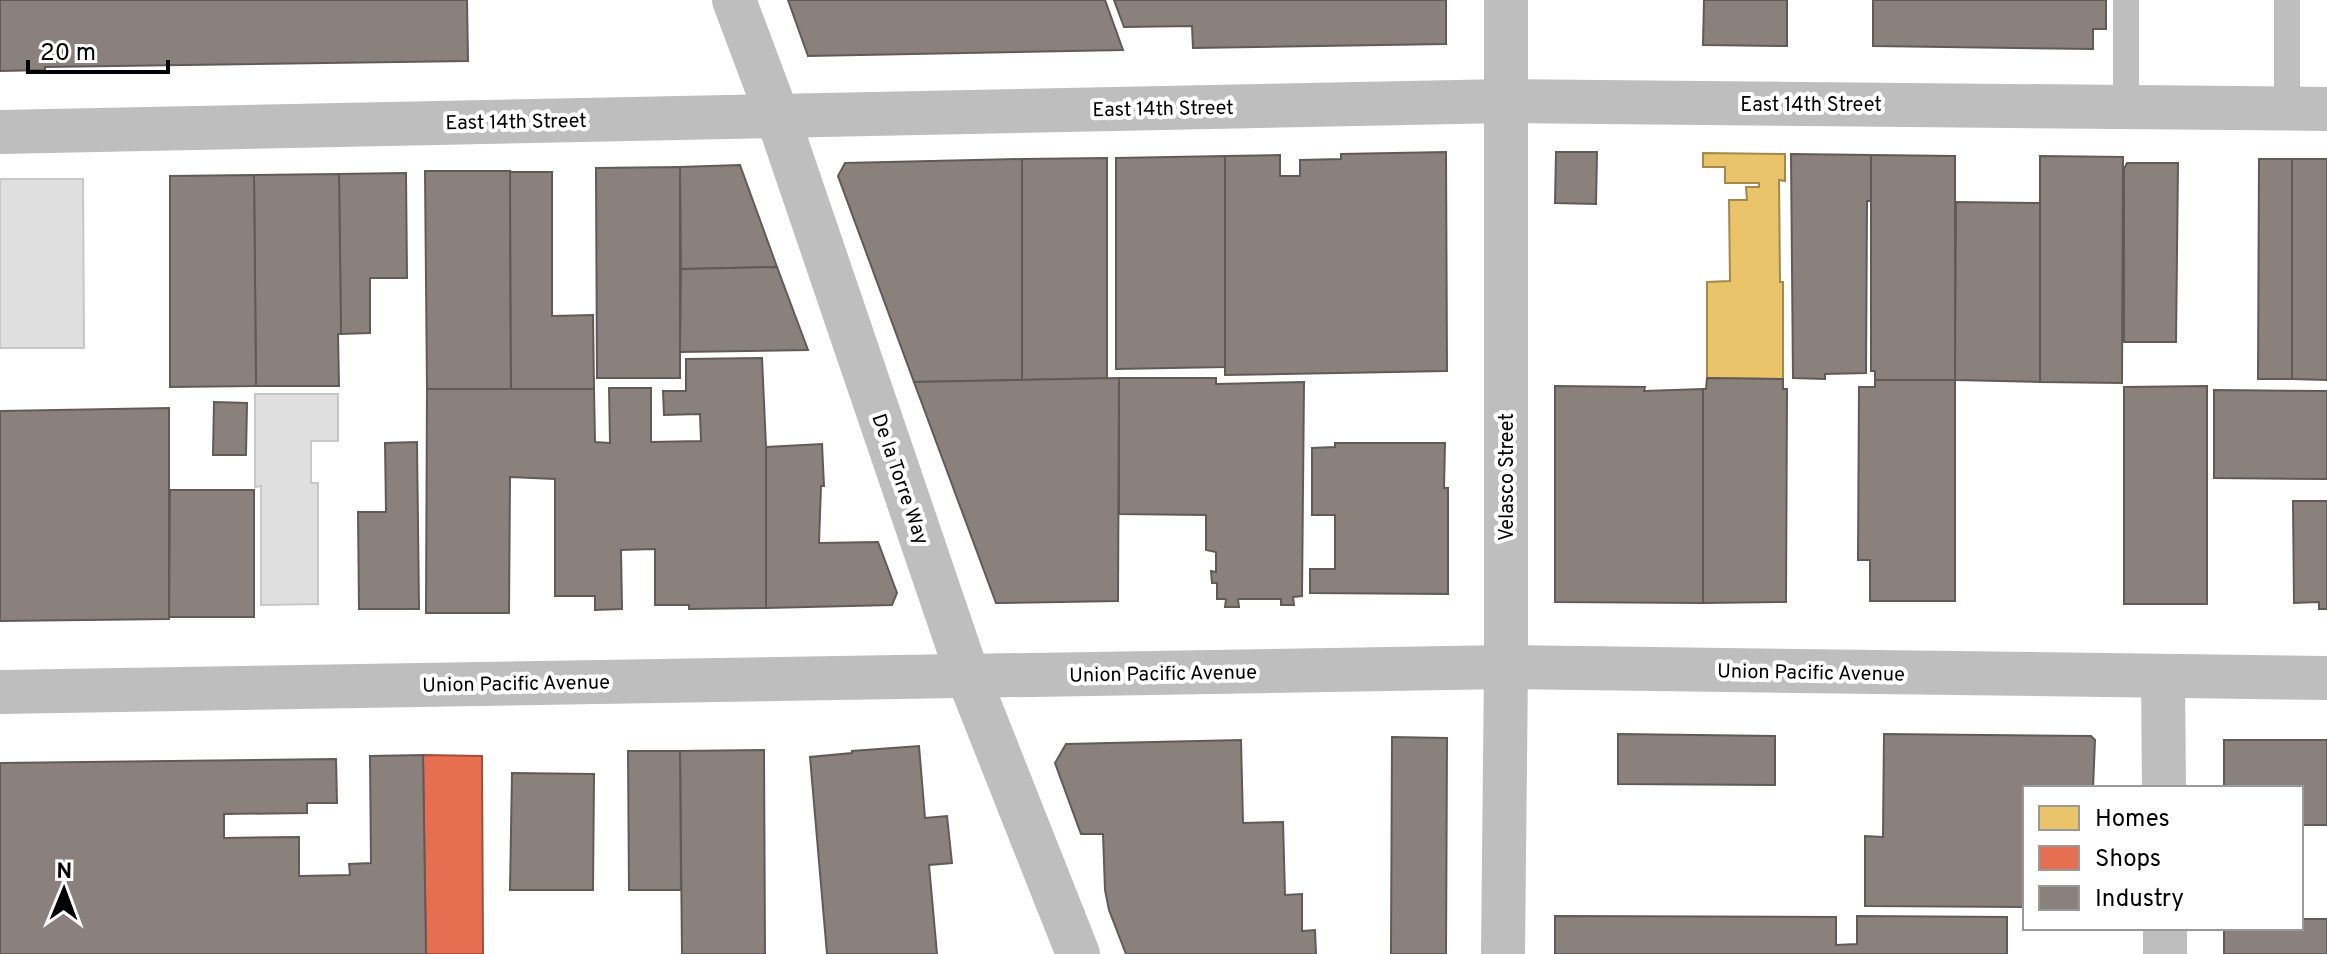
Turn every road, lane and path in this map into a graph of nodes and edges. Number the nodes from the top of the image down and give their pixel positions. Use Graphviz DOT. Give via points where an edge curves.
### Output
graph roads {
  1 [pos="734,0"];
  2 [pos="1506,0"];
  3 [pos="2126,0"];
  4 [pos="2287,0"];
  5 [pos="1506,101"];
  6 [pos="2126,107"];
  7 [pos="2307,109"];
  8 [pos="777,115"];
  9 [pos="0,132"];
  10 [pos="1506,667"];
  11 [pos="968,676"];
  12 [pos="2163,677"];
  13 [pos="2327,678"];
  14 [pos="0,692"];
  15 [pos="2164,786"];
  16 [pos="2165,930"];
  17 [pos="1078,954"];
  18 [pos="1503,954"];
  19 [pos="2165,954"];
  1 -- 8 [label="street, De la Torre Way"];
  2 -- 5 [label="street, Velasco Street"];
  3 -- 6 [label="lane"];
  4 -- 7 [label="lane"];
  5 -- 6 [label="street, East 14th Street"];
  5 -- 8 [label="street, East 14th Street"];
  5 -- 10 [label="street, Velasco Street"];
  6 -- 7 [label="street, East 14th Street"];
  8 -- 9 [label="street, East 14th Street"];
  8 -- 11 [label="street, De la Torre Way"];
  10 -- 11 [label="street, Union Pacific Avenue"];
  10 -- 12 [label="street, Union Pacific Avenue"];
  10 -- 18 [label="street, Velasco Street"];
  11 -- 14 [label="street, Union Pacific Avenue"];
  11 -- 17 [label="street, De la Torre Way"];
  12 -- 13 [label="street, Union Pacific Avenue"];
  12 -- 15 [label="street"];
  16 -- 19 [label="street"];
}
